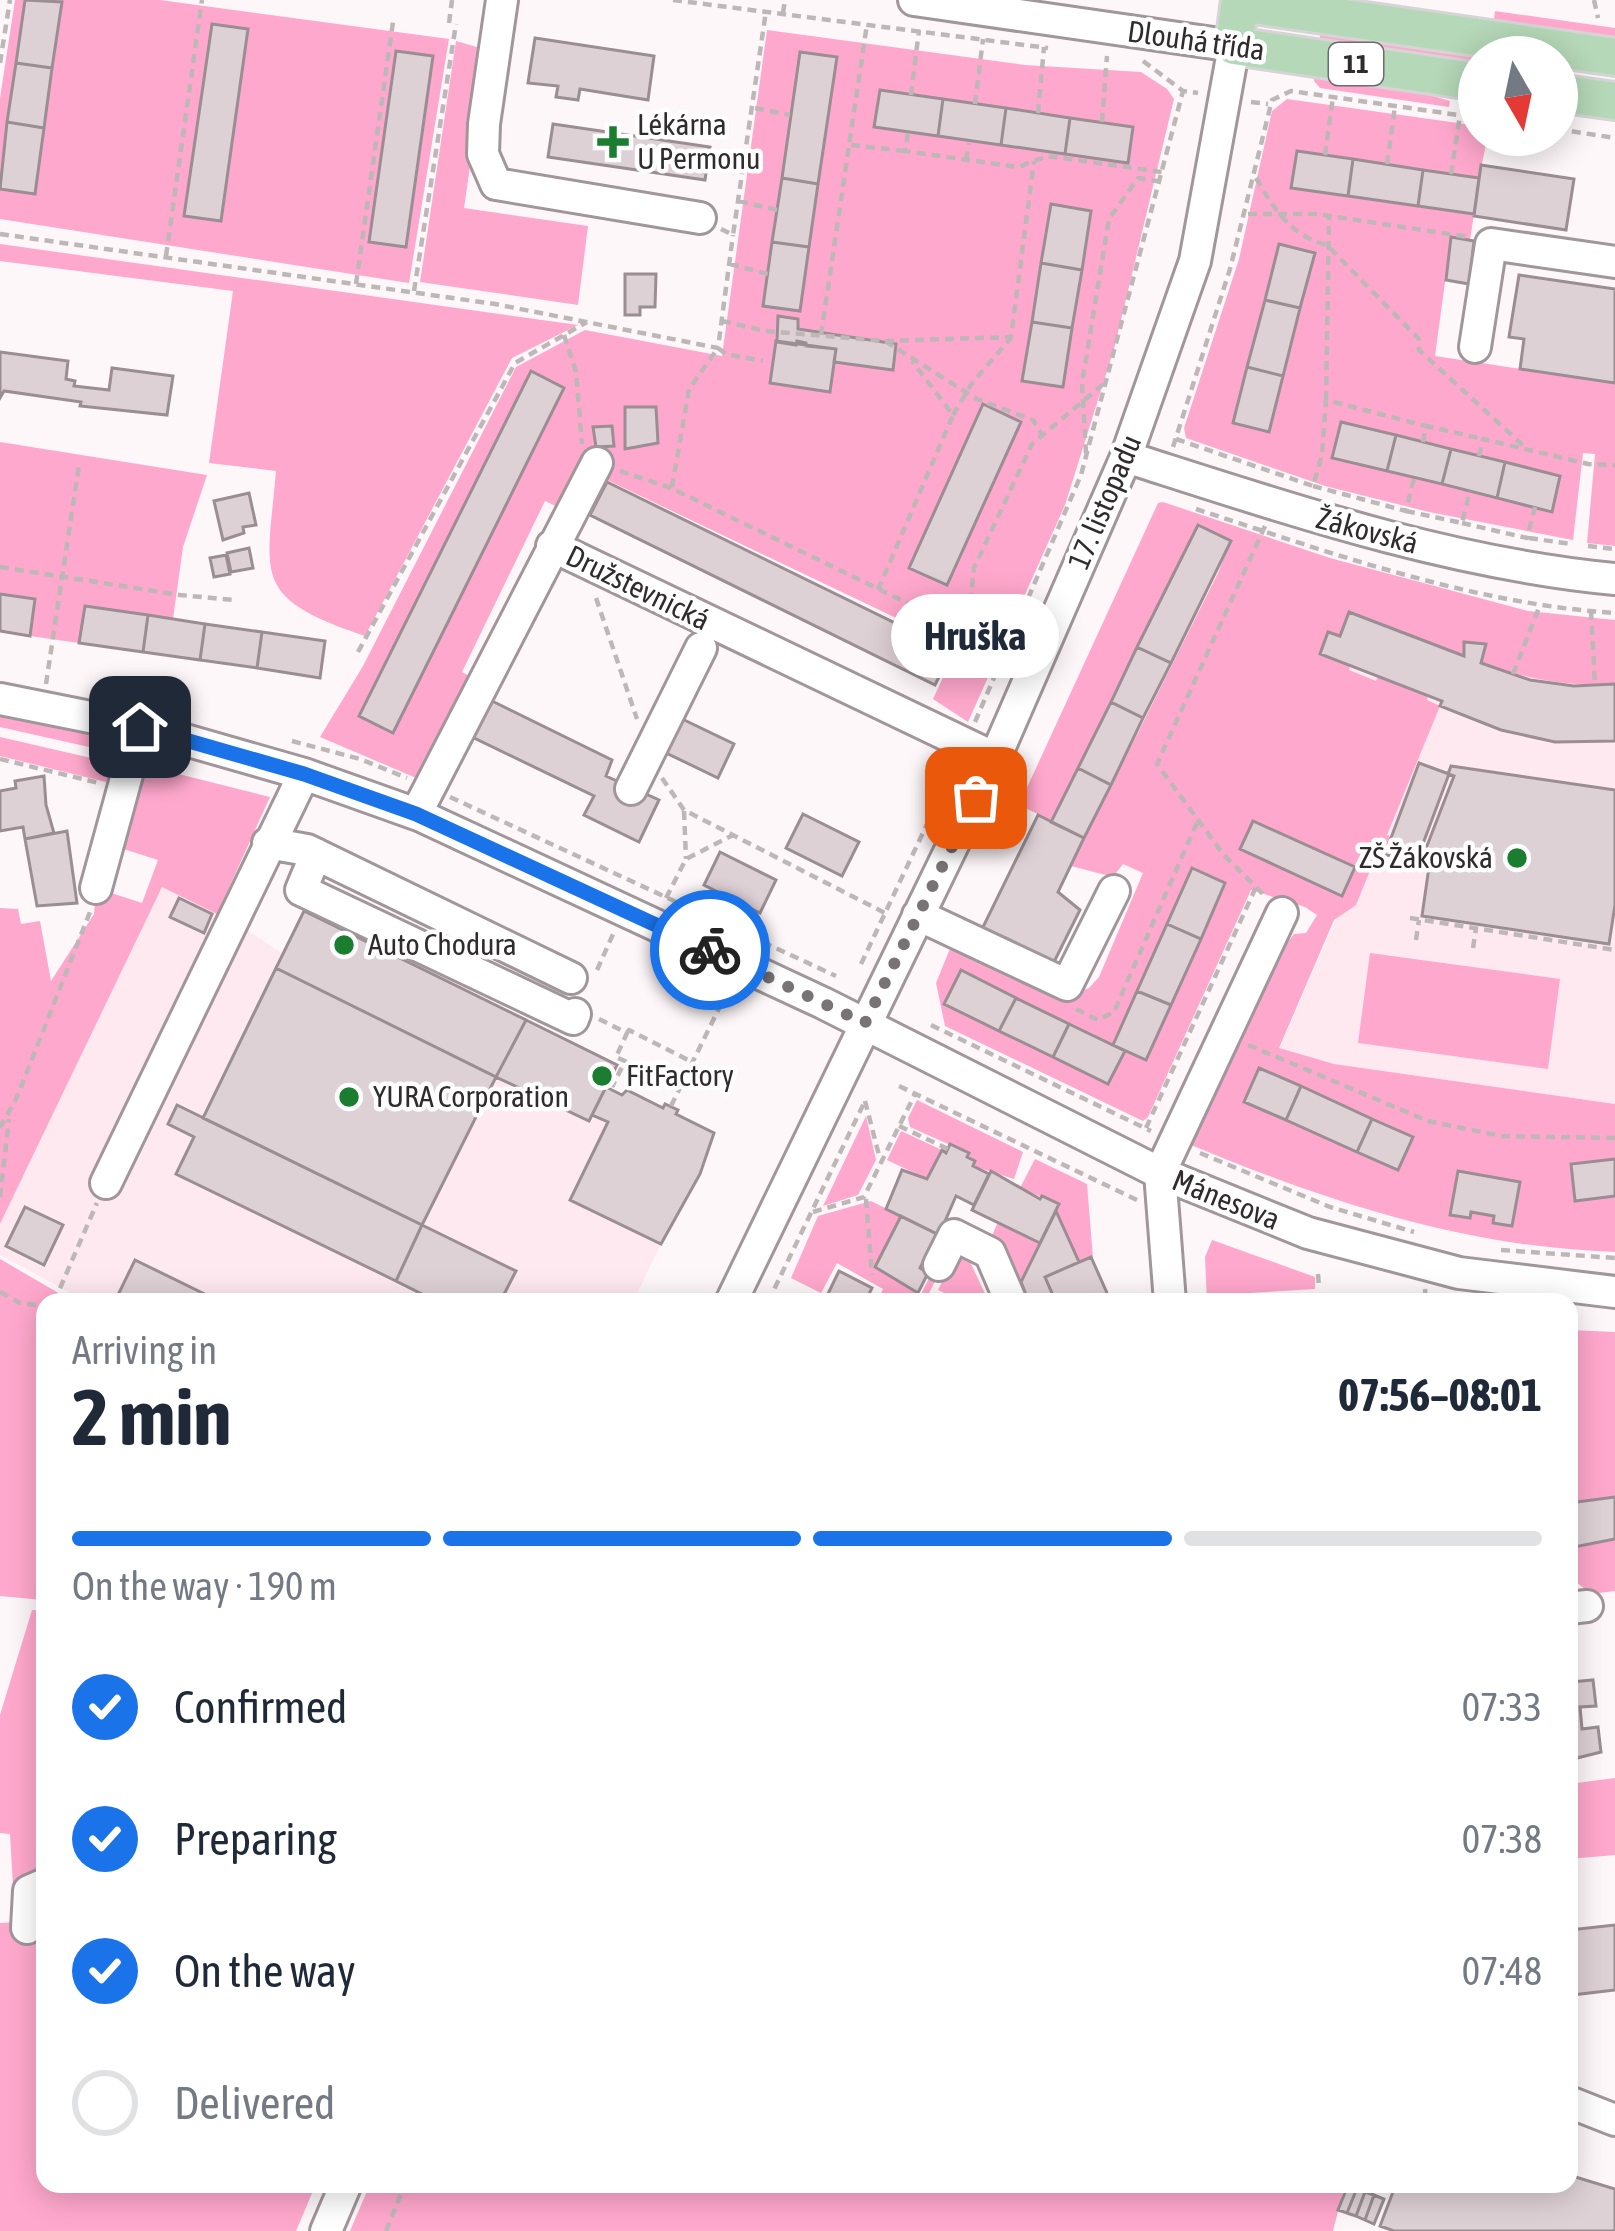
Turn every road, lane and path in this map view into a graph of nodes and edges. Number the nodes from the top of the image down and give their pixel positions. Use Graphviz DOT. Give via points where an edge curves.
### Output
graph roads {
  1 [pos="10,0"];
  2 [pos="202,0"];
  3 [pos="452,0"];
  4 [pos="502,0"];
  5 [pos="673,0"];
  6 [pos="785,0"];
  7 [pos="1594,0"];
  8 [pos="1234,1"];
  9 [pos="766,11"];
  10 [pos="783,14"];
  11 [pos="917,15"];
  12 [pos="1598,18"];
  13 [pos="393,22"];
  14 [pos="867,23"];
  15 [pos="983,39"];
  16 [pos="1234,46"];
  17 [pos="1044,47"];
  18 [pos="1065,50"];
  19 [pos="1,51"];
  20 [pos="1107,56"];
  21 [pos="1615,57"];
  22 [pos="1127,58"];
  23 [pos="0,63"];
  24 [pos="1458,79"];
  25 [pos="1183,91"];
  26 [pos="1202,94"];
  27 [pos="911,95"];
  28 [pos="1578,96"];
  29 [pos="1333,97"];
  30 [pos="1615,101"];
  31 [pos="1254,102"];
  32 [pos="975,104"];
  33 [pos="1268,104"];
  34 [pos="1395,106"];
  35 [pos="752,107"];
  36 [pos="1038,113"];
  37 [pos="790,115"];
  38 [pos="1458,115"];
  39 [pos="1102,122"];
  40 [pos="1458,128"];
  41 [pos="1578,132"];
  42 [pos="908,133"];
  43 [pos="1615,138"];
  44 [pos="969,143"];
  45 [pos="849,144"];
  46 [pos="905,152"];
  47 [pos="1031,152"];
  48 [pos="1324,155"];
  49 [pos="966,160"];
  50 [pos="1032,162"];
  51 [pos="1387,164"];
  52 [pos="1162,172"];
  53 [pos="1451,174"];
  54 [pos="1256,178"];
  55 [pos="1160,182"];
  56 [pos="739,201"];
  57 [pos="777,210"];
  58 [pos="1248,214"];
  59 [pos="1279,216"];
  60 [pos="1329,217"];
  61 [pos="700,218"];
  62 [pos="0,234"];
  63 [pos="734,235"];
  64 [pos="1461,236"];
  65 [pos="1328,245"];
  66 [pos="166,257"];
  67 [pos="1615,262"];
  68 [pos="730,264"];
  69 [pos="768,274"];
  70 [pos="356,284"];
  71 [pos="414,292"];
  72 [pos="722,321"];
  73 [pos="586,322"];
  74 [pos="564,334"];
  75 [pos="821,335"];
  76 [pos="1011,338"];
  77 [pos="885,341"];
  78 [pos="1475,347"];
  79 [pos="718,348"];
  80 [pos="908,355"];
  81 [pos="764,361"];
  82 [pos="1107,381"];
  83 [pos="967,392"];
  84 [pos="1326,400"];
  85 [pos="1083,402"];
  86 [pos="953,415"];
  87 [pos="1426,426"];
  88 [pos="1042,435"];
  89 [pos="1176,439"];
  90 [pos="1483,439"];
  91 [pos="1423,442"];
  92 [pos="1526,449"];
  93 [pos="1478,456"];
  94 [pos="1126,457"];
  95 [pos="1086,459"];
  96 [pos="597,463"];
  97 [pos="79,465"];
  98 [pos="1615,465"];
  99 [pos="1166,470"];
  100 [pos="1414,478"];
  101 [pos="1313,486"];
  102 [pos="671,488"];
  103 [pos="1470,491"];
  104 [pos="1274,504"];
  105 [pos="1535,507"];
  106 [pos="1406,511"];
  107 [pos="1462,524"];
  108 [pos="1527,538"];
  109 [pos="1571,544"];
  110 [pos="552,546"];
  111 [pos="1588,546"];
  112 [pos="1615,549"];
  113 [pos="0,567"];
  114 [pos="1553,572"];
  115 [pos="63,575"];
  116 [pos="1615,579"];
  117 [pos="878,590"];
  118 [pos="596,598"];
  119 [pos="234,600"];
  120 [pos="1592,611"];
  121 [pos="967,632"];
  122 [pos="700,648"];
  123 [pos="1006,651"];
  124 [pos="358,652"];
  125 [pos="1513,674"];
  126 [pos="46,684"];
  127 [pos="1595,685"];
  128 [pos="0,699"];
  129 [pos="140,727"];
  130 [pos="965,744"];
  131 [pos="649,753"];
  132 [pos="995,758"];
  133 [pos="0,759"];
  134 [pos="304,774"];
  135 [pos="112,786"];
  136 [pos="631,789"];
  137 [pos="684,810"];
  138 [pos="416,814"];
  139 [pos="733,835"];
  140 [pos="268,843"];
  141 [pos="309,854"];
  142 [pos="686,859"];
  143 [pos="1256,887"];
  144 [pos="96,888"];
  145 [pos="1114,891"];
  146 [pos="666,898"];
  147 [pos="885,913"];
  148 [pos="1282,913"];
  149 [pos="918,915"];
  150 [pos="1410,918"];
  151 [pos="1419,920"];
  152 [pos="1476,928"];
  153 [pos="614,932"];
  154 [pos="1416,940"];
  155 [pos="1473,948"];
  156 [pos="1615,950"];
  157 [pos="861,964"];
  158 [pos="584,974"];
  159 [pos="728,990"];
  160 [pos="573,1016"];
  161 [pos="865,1023"];
  162 [pos="931,1025"];
  163 [pos="627,1033"];
  164 [pos="1224,1035"];
  165 [pos="692,1062"];
  166 [pos="899,1086"];
  167 [pos="612,1087"];
  168 [pos="915,1094"];
  169 [pos="670,1106"];
  170 [pos="9,1114"];
  171 [pos="899,1126"];
  172 [pos="0,1128"];
  173 [pos="1160,1136"];
  174 [pos="1615,1138"];
  175 [pos="948,1149"];
  176 [pos="881,1162"];
  177 [pos="1160,1173"];
  178 [pos="106,1183"];
  179 [pos="866,1193"];
  180 [pos="0,1198"];
  181 [pos="811,1213"];
  182 [pos="1164,1214"];
  183 [pos="1414,1232"];
  184 [pos="1500,1250"];
  185 [pos="1615,1258"];
  186 [pos="939,1265"];
  187 [pos="1318,1274"];
  188 [pos="872,1275"];
  189 [pos="1319,1288"];
  190 [pos="0,1292"];
  191 [pos="1615,1292"];
  192 [pos="58,1293"];
  193 [pos="735,1293"];
  194 [pos="772,1293"];
  195 [pos="1007,1293"];
  196 [pos="1169,1293"];
  197 [pos="36,1305"];
  198 [pos="36,1888"];
  199 [pos="24,1928"];
  200 [pos="1578,2106"];
  201 [pos="1615,2120"];
  202 [pos="342,2193"];
  203 [pos="401,2193"];
  204 [pos="326,2231"];
  205 [pos="386,2231"];
  1 -- 19 [label="path"];
  2 -- 66 [label="path"];
  3 -- 71 [label="path"];
  4 -- 61 [label="street" via="483,154 496,184"];
  5 -- 9 [label="path"];
  6 -- 10 [label="path"];
  7 -- 12 [label="path"];
  8 -- 16 [label="main road, 17. listopadu"];
  8 -- 21 [label="main road, Dlouhá třída / 11"];
  9 -- 10 [label="path"];
  9 -- 35 [label="path"];
  10 -- 14 [label="path"];
  11 -- 14 [label="path"];
  11 -- 15 [label="path"];
  11 -- 16 [label="street, Dlouhá třída"];
  11 -- 27 [label="path"];
  13 -- 70 [label="path"];
  14 -- 45 [label="path"];
  15 -- 17 [label="path"];
  15 -- 32 [label="path"];
  16 -- 24 [label="main road, Dlouhá třída / 11"];
  16 -- 94 [label="street, 17. listopadu" via="1195,261"];
  17 -- 18 [label="path"];
  17 -- 36 [label="path"];
  19 -- 23 [label="path"];
  20 -- 39 [label="path"];
  22 -- 25 [label="path" via="1147,61"];
  25 -- 26 [label="path"];
  25 -- 52 [label="path"];
  28 -- 30 [label="main road"];
  29 -- 33 [label="path" via="1291,91"];
  29 -- 34 [label="path"];
  29 -- 48 [label="path"];
  31 -- 33 [label="path"];
  33 -- 89 [label="path" via="1230,269"];
  34 -- 38 [label="path"];
  34 -- 51 [label="path"];
  35 -- 37 [label="path"];
  35 -- 56 [label="path"];
  40 -- 53 [label="path"];
  41 -- 43 [label="path"];
  42 -- 46 [label="path"];
  44 -- 49 [label="path"];
  45 -- 46 [label="path"];
  45 -- 75 [label="path"];
  46 -- 49 [label="path"];
  47 -- 50 [label="path"];
  49 -- 50 [label="path"];
  50 -- 52 [label="path" via="1047,156"];
  50 -- 76 [label="path"];
  52 -- 55 [label="path"];
  54 -- 59 [label="path"];
  55 -- 82 [label="path"];
  55 -- 85 [label="path" via="1138,178 1109,219"];
  56 -- 57 [label="path"];
  56 -- 63 [label="path"];
  58 -- 59 [label="path"];
  59 -- 60 [label="path"];
  59 -- 65 [label="path" via="1309,241"];
  60 -- 64 [label="path"];
  60 -- 65 [label="path"];
  61 -- 63 [label="path"];
  62 -- 66 [label="path"];
  63 -- 68 [label="path"];
  65 -- 84 [label="path"];
  65 -- 92 [label="path" via="1419,339 1439,372"];
  66 -- 70 [label="path"];
  67 -- 78 [label="street" via="1491,244"];
  68 -- 69 [label="path"];
  68 -- 72 [label="path"];
  70 -- 71 [label="path"];
  71 -- 73 [label="path"];
  72 -- 75 [label="path"];
  72 -- 79 [label="path"];
  73 -- 74 [label="path"];
  73 -- 79 [label="path"];
  74 -- 96 [label="path" via="580,404 582,469"];
  74 -- 124 [label="path" via="514,363"];
  75 -- 77 [label="path"];
  76 -- 77 [label="path"];
  76 -- 83 [label="path"];
  77 -- 80 [label="path"];
  79 -- 81 [label="path"];
  79 -- 102 [label="path" via="689,389"];
  80 -- 83 [label="path"];
  80 -- 86 [label="path"];
  82 -- 85 [label="path"];
  82 -- 95 [label="path"];
  83 -- 86 [label="path"];
  83 -- 88 [label="path" via="1033,420"];
  84 -- 87 [label="path"];
  84 -- 101 [label="path"];
  85 -- 88 [label="path"];
  85 -- 95 [label="path"];
  86 -- 117 [label="path"];
  87 -- 90 [label="path"];
  87 -- 91 [label="path"];
  88 -- 121 [label="path" via="974,568"];
  89 -- 99 [label="path"];
  89 -- 101 [label="path"];
  90 -- 92 [label="path"];
  90 -- 93 [label="path"];
  92 -- 98 [label="path"];
  94 -- 99 [label="street, Žákovská"];
  94 -- 132 [label="street, 17. listopadu"];
  95 -- 123 [label="path"];
  96 -- 102 [label="path"];
  96 -- 110 [label="street"];
  97 -- 115 [label="path"];
  99 -- 104 [label="street, Žákovská"];
  100 -- 106 [label="path"];
  101 -- 106 [label="path"];
  102 -- 117 [label="path"];
  103 -- 107 [label="path"];
  104 -- 114 [label="street, Žákovská" via="1466,557"];
  104 -- 143 [label="path" via="1156,764"];
  105 -- 108 [label="path"];
  106 -- 107 [label="path"];
  107 -- 108 [label="path"];
  108 -- 109 [label="path"];
  110 -- 130 [label="street, Družstevnická"];
  110 -- 138 [label="street, Družstevnická"];
  111 -- 112 [label="path"];
  113 -- 115 [label="path"];
  114 -- 116 [label="street, Žákovská"];
  114 -- 125 [label="path"];
  115 -- 119 [label="path"];
  115 -- 126 [label="path"];
  117 -- 121 [label="path"];
  118 -- 131 [label="path"];
  120 -- 127 [label="path"];
  121 -- 123 [label="path"];
  122 -- 131 [label="street"];
  123 -- 130 [label="path"];
  128 -- 129 [label="street, Mánesova"];
  129 -- 134 [label="street, Mánesova"];
  129 -- 144 [label="street"];
  130 -- 132 [label="street, Družstevnická"];
  130 -- 147 [label="path"];
  131 -- 136 [label="street"];
  131 -- 137 [label="path"];
  132 -- 149 [label="street, 17. listopadu"];
  133 -- 135 [label="path"];
  134 -- 138 [label="street, Mánesova"];
  134 -- 140 [label="street"];
  137 -- 139 [label="path"];
  137 -- 142 [label="path"];
  138 -- 161 [label="street, Mánesova"];
  139 -- 142 [label="path"];
  139 -- 147 [label="path"];
  140 -- 141 [label="street"];
  140 -- 178 [label="street"];
  141 -- 158 [label="street"];
  141 -- 160 [label="street" via="301,890"];
  142 -- 146 [label="path"];
  143 -- 148 [label="path"];
  143 -- 173 [label="path"];
  144 -- 170 [label="path"];
  145 -- 149 [label="street" via="1067,985"];
  147 -- 157 [label="path"];
  148 -- 164 [label="street"];
  149 -- 161 [label="street, 17. listopadu"];
  150 -- 151 [label="path"];
  151 -- 152 [label="path"];
  151 -- 154 [label="path"];
  152 -- 155 [label="path"];
  152 -- 156 [label="path"];
  153 -- 158 [label="path"];
  159 -- 165 [label="path"];
  160 -- 163 [label="path"];
  161 -- 177 [label="street, Mánesova"];
  161 -- 193 [label="street, 17. listopadu"];
  162 -- 173 [label="path"];
  163 -- 165 [label="path"];
  163 -- 167 [label="path"];
  164 -- 173 [label="street"];
  164 -- 174 [label="path" via="1427,1121 1502,1136"];
  165 -- 169 [label="path"];
  166 -- 168 [label="path"];
  168 -- 171 [label="path"];
  168 -- 182 [label="path"];
  170 -- 172 [label="path"];
  170 -- 180 [label="path"];
  171 -- 175 [label="path"];
  171 -- 176 [label="path"];
  173 -- 177 [label="street"];
  173 -- 183 [label="path" via="1330,1207"];
  176 -- 179 [label="path"];
  176 -- 181 [label="path" via="865,1101"];
  177 -- 182 [label="street"];
  177 -- 191 [label="street, Mánesova" via="1366,1251 1512,1282"];
  178 -- 192 [label="path"];
  179 -- 181 [label="path"];
  179 -- 188 [label="path"];
  181 -- 194 [label="path"];
  182 -- 196 [label="street"];
  184 -- 185 [label="path"];
  186 -- 195 [label="street" via="954,1235 991,1253"];
  187 -- 189 [label="path"];
  190 -- 197 [label="path"];
  198 -- 199 [label="street"];
  200 -- 201 [label="street"];
  202 -- 204 [label="street"];
  203 -- 205 [label="path"];
}
